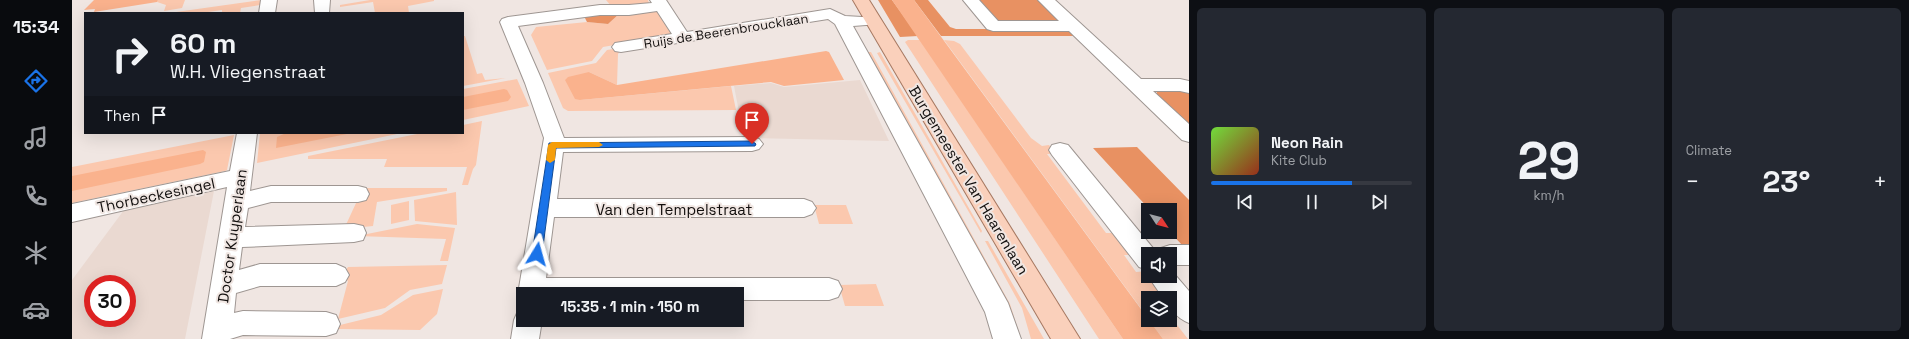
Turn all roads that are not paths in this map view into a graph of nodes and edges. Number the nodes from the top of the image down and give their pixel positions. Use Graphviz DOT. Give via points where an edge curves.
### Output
graph roads {
  1 [pos="852,0"];
  2 [pos="862,0"];
  3 [pos="971,0"];
  4 [pos="1046,0"];
  5 [pos="660,3"];
  6 [pos="832,12"];
  7 [pos="869,21"];
  8 [pos="1073,26"];
  9 [pos="683,38"];
  10 [pos="621,47"];
  11 [pos="1135,85"];
  12 [pos="1189,88"];
  13 [pos="247,134"];
  14 [pos="1189,135"];
  15 [pos="752,144"];
  16 [pos="552,145"];
  17 [pos="1060,150"];
  18 [pos="240,177"];
  19 [pos="358,194"];
  20 [pos="236,202"];
  21 [pos="544,208"];
  22 [pos="804,208"];
  23 [pos="72,213"];
  24 [pos="354,233"];
  25 [pos="232,240"];
  26 [pos="1141,250"];
  27 [pos="1177,255"];
  28 [pos="1189,255"];
  29 [pos="336,275"];
  30 [pos="1167,283"];
  31 [pos="225,285"];
  32 [pos="533,287"];
  33 [pos="829,289"];
  34 [pos="744,290"];
  35 [pos="1189,311"];
  36 [pos="326,324"];
  37 [pos="527,327"];
  38 [pos="217,334"];
  39 [pos="525,339"];
  40 [pos="1007,339"];
  41 [pos="1048,339"];
  42 [pos="1066,339"];
  1 -- 7 [label="main road, Burgemeester Van Haarenlaan"];
  2 -- 7 [label="main road, Burgemeester Van Haarenlaan"];
  3 -- 8 [label="street" via="994,26"];
  4 -- 8 [label="street"];
  5 -- 9 [label="street"];
  5 -- 16 [label="street" via="629,10 600,10 508,22 542,104 554,138"];
  6 -- 7 [label="street"];
  6 -- 9 [label="street, Ruijs de Beerenbroucklaan"];
  6 -- 40 [label="street" via="998,311"];
  7 -- 41 [label="main road, Burgemeester Van Haarenlaan"];
  7 -- 42 [label="main road, Burgemeester Van Haarenlaan"];
  8 -- 11 [label="street"];
  9 -- 10 [label="street, Ruijs de Beerenbroucklaan"];
  11 -- 12 [label="street" via="1180,85"];
  11 -- 14 [label="street"];
  13 -- 18 [label="street, Doctor Kuyperlaan"];
  15 -- 16 [label="street"];
  16 -- 21 [label="street"];
  17 -- 26 [label="street"];
  18 -- 20 [label="street, Doctor Kuyperlaan"];
  18 -- 23 [label="street, Thorbeckesingel"];
  19 -- 20 [label="street" via="272,194"];
  20 -- 25 [label="street, Doctor Kuyperlaan"];
  21 -- 22 [label="street, Van den Tempelstraat"];
  21 -- 32 [label="street"];
  24 -- 25 [label="street" via="250,236"];
  25 -- 31 [label="street, Doctor Kuyperlaan"];
  27 -- 28 [label="street"];
  29 -- 31 [label="street" via="260,275"];
  30 -- 35 [label="street"];
  31 -- 38 [label="street, Doctor Kuyperlaan"];
  33 -- 34 [label="street"];
  36 -- 38 [label="street" via="243,323"];
  37 -- 39 [label="street"];
}
